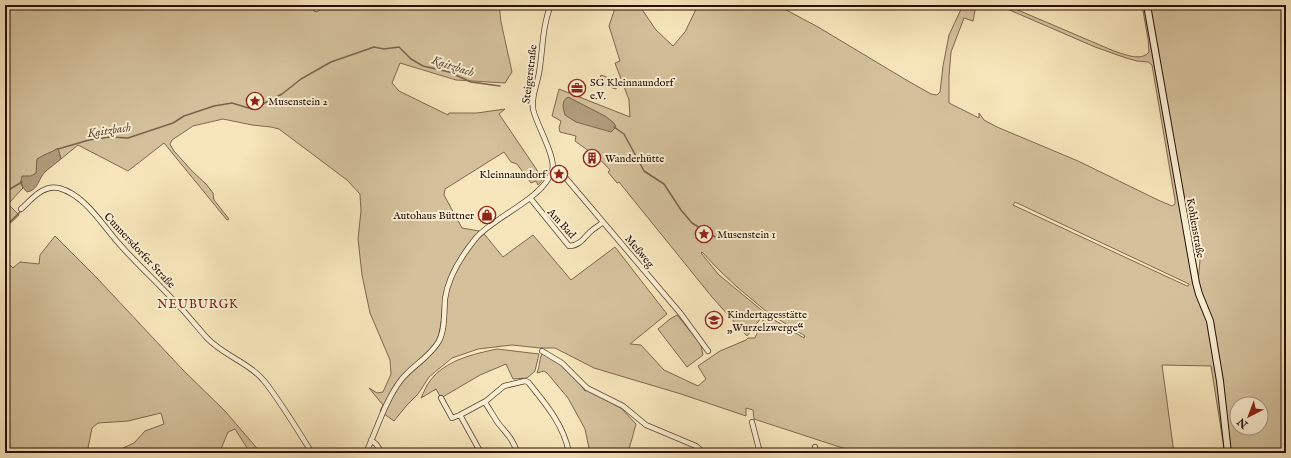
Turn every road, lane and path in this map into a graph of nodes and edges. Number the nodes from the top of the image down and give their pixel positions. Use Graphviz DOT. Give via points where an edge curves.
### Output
graph roads {
  1 [pos="551,5"];
  2 [pos="1147,5"];
  3 [pos="553,167"];
  4 [pos="530,198"];
  5 [pos="21,209"];
  6 [pos="603,222"];
  7 [pos="542,351"];
  8 [pos="708,351"];
  9 [pos="441,398"];
  10 [pos="486,401"];
  11 [pos="460,414"];
  12 [pos="752,422"];
  13 [pos="371,440"];
  14 [pos="815,446"];
  15 [pos="312,453"];
  16 [pos="366,453"];
  17 [pos="382,453"];
  18 [pos="481,453"];
  19 [pos="517,453"];
  20 [pos="569,453"];
  21 [pos="704,453"];
  22 [pos="760,453"];
  23 [pos="815,453"];
  24 [pos="1228,453"];
  1 -- 3 [label="street, Steigerstraße" via="546,19 533,103"];
  2 -- 24 [label="street, Kohlenstraße" via="1198,294 1210,322"];
  3 -- 4 [label="street" via="545,184"];
  3 -- 6 [label="street, Meßweg" via="559,170"];
  4 -- 6 [label="street, Am Bad" via="569,246 579,244"];
  4 -- 13 [label="street" via="482,232 462,258 450,278 439,341 396,388"];
  5 -- 15 [label="street, Cunnersdorfer Straße" via="43,190 55,187 70,193 84,204 208,339 264,381"];
  6 -- 8 [label="street, Meßweg" via="679,312"];
  7 -- 21 [label="street" via="562,363 587,388 623,406 646,425 696,446"];
  9 -- 11 [label="street" via="452,418"];
  10 -- 11 [label="street"];
  10 -- 19 [label="street" via="497,422 516,446"];
  10 -- 20 [label="street" via="504,386 528,382 562,430"];
  11 -- 18 [label="street"];
  12 -- 22 [label="street"];
  13 -- 16 [label="street"];
  13 -- 17 [label="street"];
  14 -- 23 [label="street"];
}
